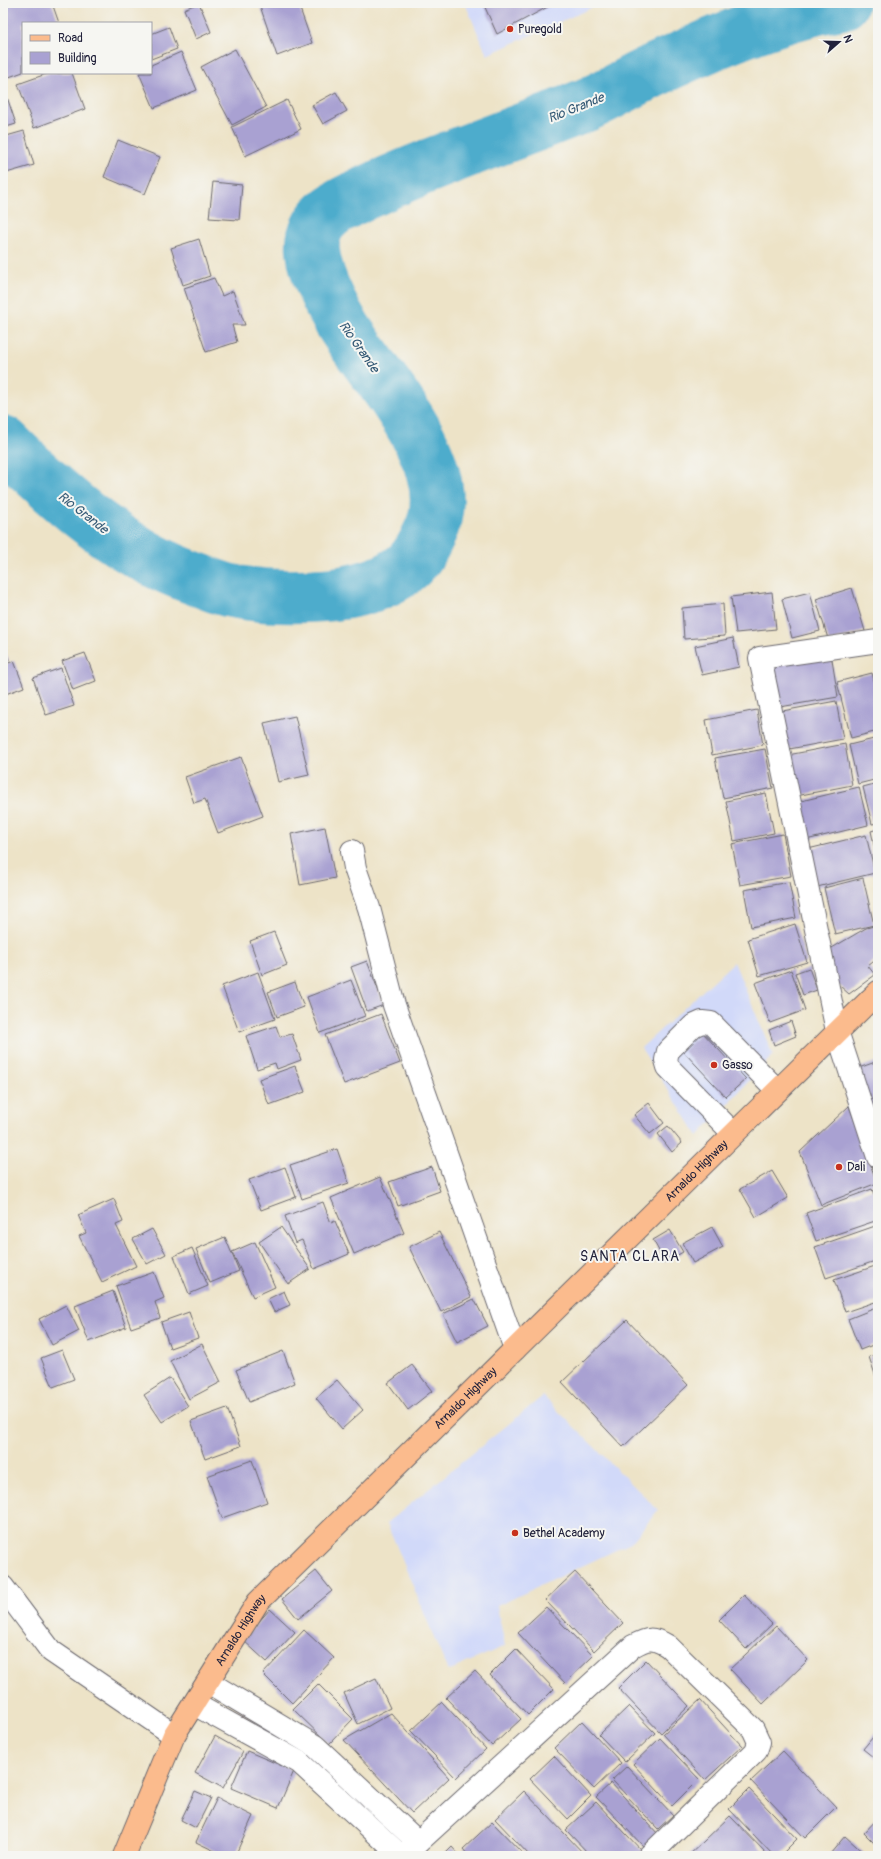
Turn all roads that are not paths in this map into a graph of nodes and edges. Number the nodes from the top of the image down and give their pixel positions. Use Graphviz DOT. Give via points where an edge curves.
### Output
graph roads {
  1 [pos="878,641"];
  2 [pos="352,851"];
  3 [pos="878,992"];
  4 [pos="837,1030"];
  5 [pos="776,1090"];
  6 [pos="733,1133"];
  7 [pos="878,1157"];
  8 [pos="516,1349"];
  9 [pos="3,1587"];
  10 [pos="208,1682"];
  11 [pos="194,1704"];
  12 [pos="174,1735"];
  13 [pos="315,1746"];
  14 [pos="299,1762"];
  15 [pos="407,1851"];
  16 [pos="124,1856"];
  17 [pos="649,1856"];
  1 -- 4 [label="street" via="760,658"];
  2 -- 8 [label="street" via="394,1005"];
  3 -- 4 [label="main road, Arnaldo Highway"];
  4 -- 5 [label="main road, Arnaldo Highway"];
  4 -- 7 [label="street"];
  5 -- 6 [label="main road, Arnaldo Highway"];
  5 -- 6 [label="street" via="711,1024 702,1022 693,1026 668,1051 668,1067"];
  6 -- 8 [label="main road, Arnaldo Highway"];
  8 -- 10 [label="main road, Arnaldo Highway" via="258,1602"];
  9 -- 12 [label="street" via="51,1651"];
  10 -- 11 [label="main road, Arnaldo Highway"];
  10 -- 13 [label="street"];
  11 -- 12 [label="main road, Arnaldo Highway"];
  11 -- 14 [label="street"];
  12 -- 16 [label="main road, Arnaldo Highway"];
  13 -- 14 [label="street"];
  13 -- 15 [label="street"];
  14 -- 15 [label="street"];
  15 -- 17 [label="street" via="633,1646 645,1640 656,1639 668,1646 753,1729 759,1742 756,1751"];
}
